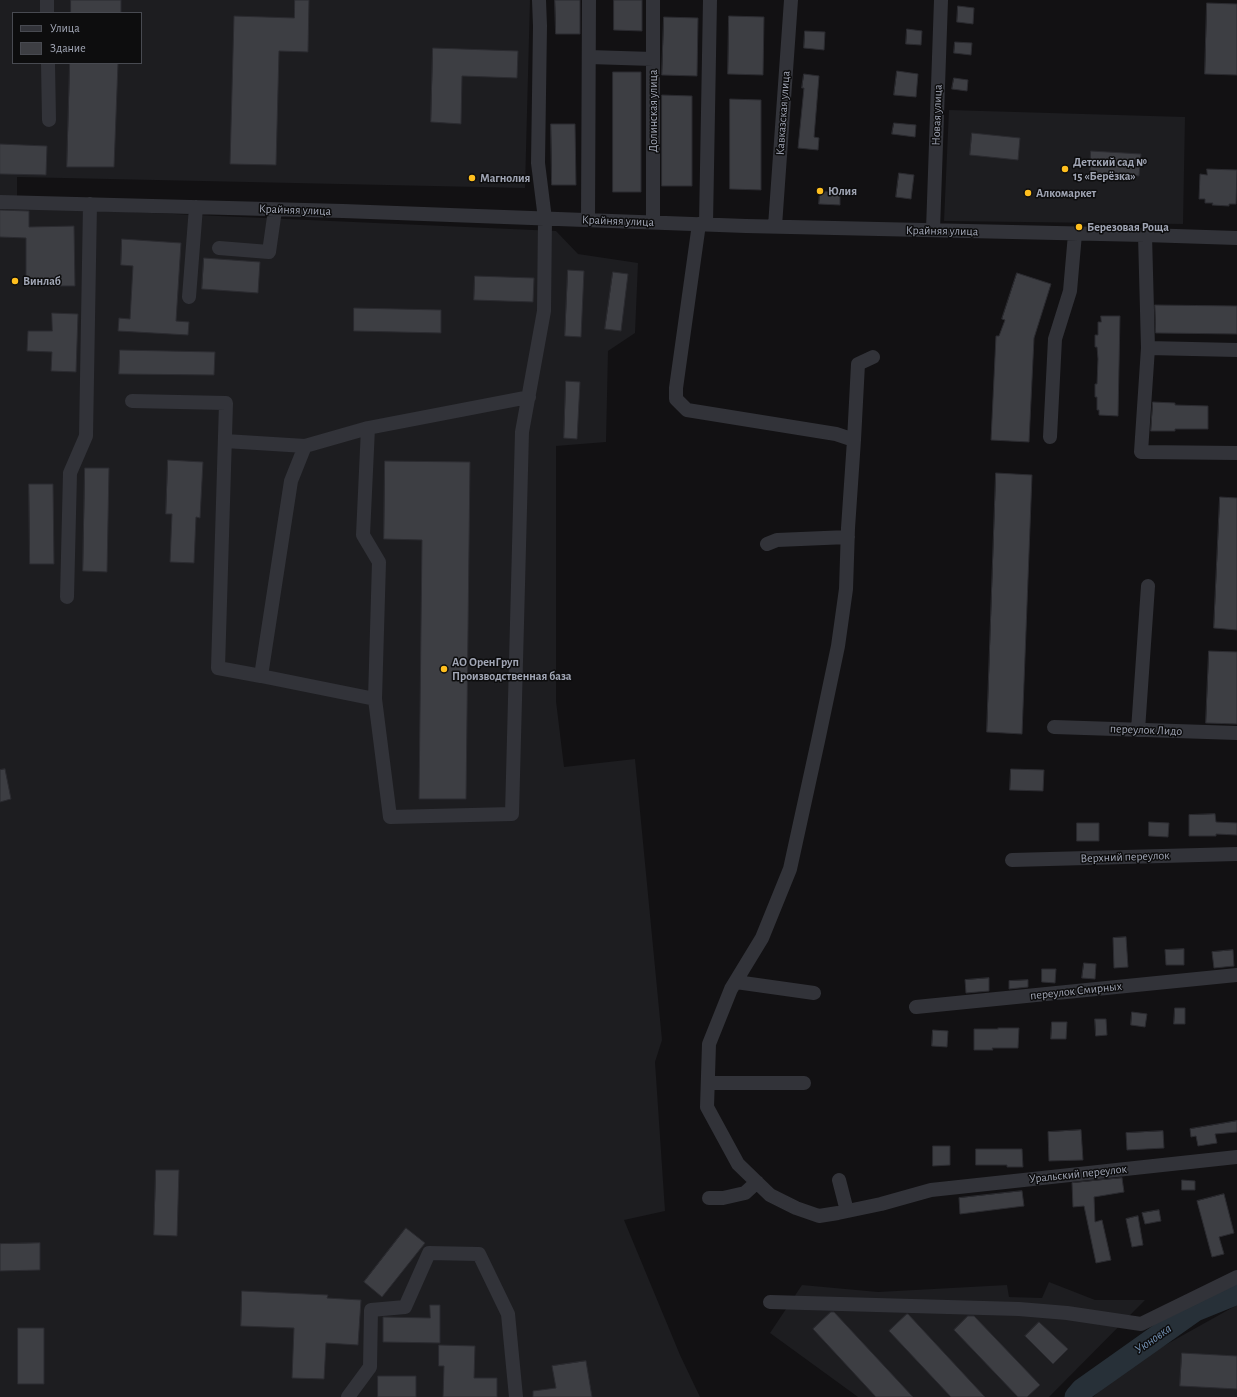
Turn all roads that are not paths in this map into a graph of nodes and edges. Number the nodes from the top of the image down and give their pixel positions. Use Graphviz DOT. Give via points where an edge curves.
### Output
graph roads {
  1 [pos="47,0"];
  2 [pos="539,0"];
  3 [pos="589,0"];
  4 [pos="654,0"];
  5 [pos="710,0"];
  6 [pos="791,0"];
  7 [pos="941,0"];
  8 [pos="47,12"];
  9 [pos="589,58"];
  10 [pos="654,59"];
  11 [pos="48,64"];
  12 [pos="49,120"];
  13 [pos="0,202"];
  14 [pos="90,204"];
  15 [pos="196,207"];
  16 [pos="275,210"];
  17 [pos="545,219"];
  18 [pos="588,220"];
  19 [pos="653,222"];
  20 [pos="703,224"];
  21 [pos="775,226"];
  22 [pos="933,230"];
  23 [pos="1075,234"];
  24 [pos="1145,235"];
  25 [pos="1237,238"];
  26 [pos="219,248"];
  27 [pos="189,297"];
  28 [pos="1148,348"];
  29 [pos="1237,350"];
  30 [pos="874,357"];
  31 [pos="529,397"];
  32 [pos="132,401"];
  33 [pos="368,428"];
  34 [pos="1050,437"];
  35 [pos="854,440"];
  36 [pos="225,441"];
  37 [pos="305,446"];
  38 [pos="1237,452"];
  39 [pos="848,537"];
  40 [pos="767,544"];
  41 [pos="1148,586"];
  42 [pos="67,597"];
  43 [pos="261,676"];
  44 [pos="376,699"];
  45 [pos="1054,727"];
  46 [pos="1138,730"];
  47 [pos="1237,733"];
  48 [pos="1237,854"];
  49 [pos="1012,860"];
  50 [pos="1237,975"];
  51 [pos="736,982"];
  52 [pos="814,993"];
  53 [pos="916,1007"];
  54 [pos="804,1082"];
  55 [pos="708,1083"];
  56 [pos="1237,1157"];
  57 [pos="839,1180"];
  58 [pos="757,1182"];
  59 [pos="709,1198"];
  60 [pos="847,1212"];
  61 [pos="1237,1277"];
  62 [pos="770,1302"];
  63 [pos="348,1397"];
  64 [pos="516,1397"];
  1 -- 8 [label="street"];
  2 -- 17 [label="street" via="538,163"];
  3 -- 9 [label="street"];
  4 -- 10 [label="street, Долинская улица"];
  5 -- 20 [label="street"];
  6 -- 21 [label="street, Кавказская улица"];
  7 -- 22 [label="street, Новая улица"];
  9 -- 10 [label="street"];
  9 -- 18 [label="street"];
  10 -- 19 [label="street, Долинская улица"];
  11 -- 12 [label="street"];
  13 -- 14 [label="street, Крайняя улица"];
  14 -- 15 [label="street, Крайняя улица"];
  14 -- 42 [label="street" via="86,436 70,473"];
  15 -- 16 [label="street, Крайняя улица"];
  15 -- 27 [label="street"];
  16 -- 17 [label="street, Крайняя улица"];
  16 -- 26 [label="street" via="270,252"];
  17 -- 18 [label="street, Крайняя улица"];
  17 -- 31 [label="street" via="544,311"];
  18 -- 19 [label="street, Крайняя улица"];
  19 -- 20 [label="street, Крайняя улица"];
  20 -- 21 [label="street, Крайняя улица"];
  20 -- 35 [label="street" via="676,399 687,410 836,434"];
  21 -- 22 [label="street, Крайняя улица"];
  22 -- 23 [label="street, Крайняя улица"];
  23 -- 24 [label="street, Крайняя улица"];
  23 -- 34 [label="street" via="1070,291 1055,339"];
  24 -- 25 [label="street, Крайняя улица"];
  24 -- 28 [label="street"];
  28 -- 29 [label="street"];
  28 -- 38 [label="street" via="1141,452"];
  30 -- 35 [label="street, Уральский переулок" via="858,364"];
  31 -- 33 [label="street"];
  31 -- 44 [label="street" via="522,432 512,814 390,817"];
  32 -- 36 [label="street" via="226,403"];
  33 -- 37 [label="street"];
  33 -- 44 [label="street" via="363,535 379,562"];
  35 -- 39 [label="street, Уральский переулок"];
  36 -- 37 [label="street"];
  36 -- 43 [label="street" via="218,668"];
  37 -- 43 [label="street" via="291,481"];
  39 -- 40 [label="street" via="777,540"];
  39 -- 51 [label="street, Уральский переулок" via="846,589 838,646 790,869 762,938"];
  41 -- 46 [label="street"];
  43 -- 44 [label="street"];
  45 -- 46 [label="street, переулок Лидо"];
  46 -- 47 [label="street, переулок Лидо"];
  48 -- 49 [label="street, Верхний переулок"];
  50 -- 53 [label="street, переулок Смирных"];
  51 -- 52 [label="street"];
  51 -- 55 [label="street, Уральский переулок" via="709,1044"];
  54 -- 55 [label="street"];
  55 -- 58 [label="street, Уральский переулок" via="707,1107 738,1164"];
  56 -- 60 [label="street, Уральский переулок" via="931,1190"];
  57 -- 60 [label="street"];
  58 -- 59 [label="street" via="745,1193"];
  58 -- 60 [label="street, Уральский переулок" via="770,1195 819,1216"];
  61 -- 62 [label="street" via="1141,1324 1019,1309"];
  63 -- 64 [label="street" via="370,1367 371,1310 405,1307 429,1253 479,1254 508,1314"];
}
